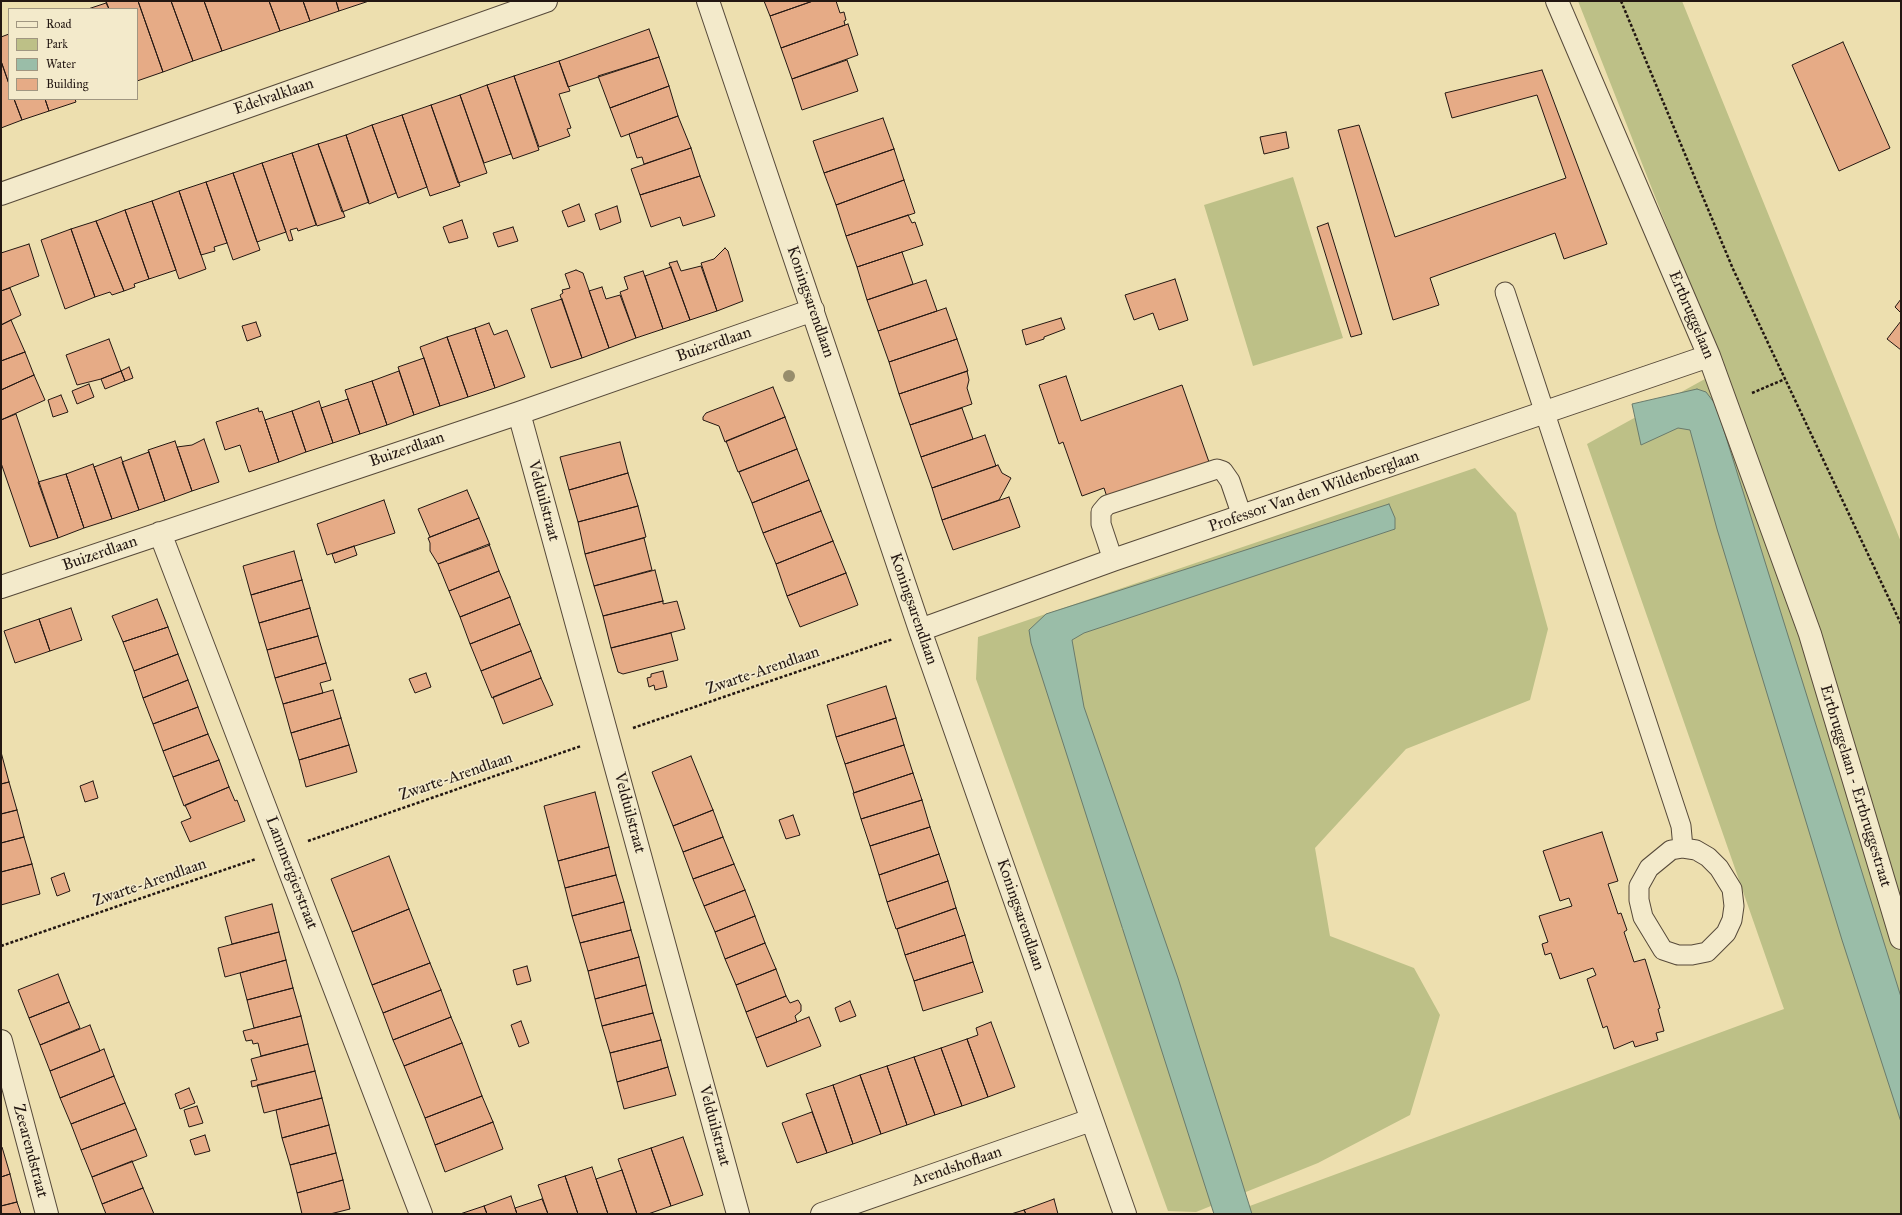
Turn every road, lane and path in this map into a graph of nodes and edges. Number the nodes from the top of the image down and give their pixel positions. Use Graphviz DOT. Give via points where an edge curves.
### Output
graph roads {
  1 [pos="546,1"];
  2 [pos="708,1"];
  3 [pos="1557,1"];
  4 [pos="1621,1"];
  5 [pos="1,194"];
  6 [pos="1505,292"];
  7 [pos="813,310"];
  8 [pos="1709,356"];
  9 [pos="1785,379"];
  10 [pos="1726,404"];
  11 [pos="520,412"];
  12 [pos="1545,412"];
  13 [pos="1242,516"];
  14 [pos="160,533"];
  15 [pos="1113,560"];
  16 [pos="1,588"];
  17 [pos="1901,624"];
  18 [pos="920,630"];
  19 [pos="1810,634"];
  20 [pos="608,736"];
  21 [pos="1683,848"];
  22 [pos="283,850"];
  23 [pos="1901,938"];
  24 [pos="1,946"];
  25 [pos="1,1041"];
  26 [pos="1092,1120"];
  27 [pos="47,1214"];
  28 [pos="421,1214"];
  29 [pos="738,1214"];
  30 [pos="822,1214"];
  31 [pos="1125,1214"];
  1 -- 5 [label="street, Edelvalklaan"];
  2 -- 7 [label="street, Koningsarendlaan"];
  3 -- 8 [label="street, Ertbruggelaan"];
  4 -- 9 [label="path" via="1733,269"];
  6 -- 12 [label="lane"];
  7 -- 11 [label="street, Buizerdlaan"];
  7 -- 18 [label="street, Koningsarendlaan"];
  8 -- 10 [label="street, Ertbruggelaan"];
  8 -- 12 [label="street, Professor Van den Wildenberglaan"];
  9 -- 10 [label="path"];
  9 -- 17 [label="path"];
  10 -- 19 [label="street, Ertbruggelaan"];
  11 -- 14 [label="street, Buizerdlaan"];
  11 -- 20 [label="street, Velduilstraat"];
  12 -- 13 [label="street, Professor Van den Wildenberglaan"];
  12 -- 21 [label="lane" via="1681,826"];
  13 -- 15 [label="street, Professor Van den Wildenberglaan"];
  13 -- 15 [label="lane" via="1230,480 1218,469 1107,505 1101,512 1101,524"];
  14 -- 16 [label="street, Buizerdlaan"];
  14 -- 22 [label="street, Lammergierstraat"];
  15 -- 18 [label="street, Professor Van den Wildenberglaan"];
  18 -- 20 [label="path, Zwarte-Arendlaan"];
  18 -- 26 [label="street, Koningsarendlaan"];
  19 -- 23 [label="street, Ertbruggelaan - Ertbruggestraat"];
  20 -- 22 [label="path, Zwarte-Arendlaan"];
  20 -- 29 [label="street, Velduilstraat"];
  21 -- 21 [label="lane" via="1671,850 1650,868 1639,886 1639,900 1643,917 1663,950 1678,955 1692,955 1707,952 1726,933 1732,920 1734,906 1732,889 1719,868 1696,850"];
  22 -- 24 [label="path, Zwarte-Arendlaan"];
  22 -- 28 [label="street, Lammergierstraat"];
  25 -- 27 [label="street, Zeearendstraat"];
  26 -- 30 [label="street, Arendshoflaan"];
  26 -- 31 [label="street, Koningsarendlaan"];
}
